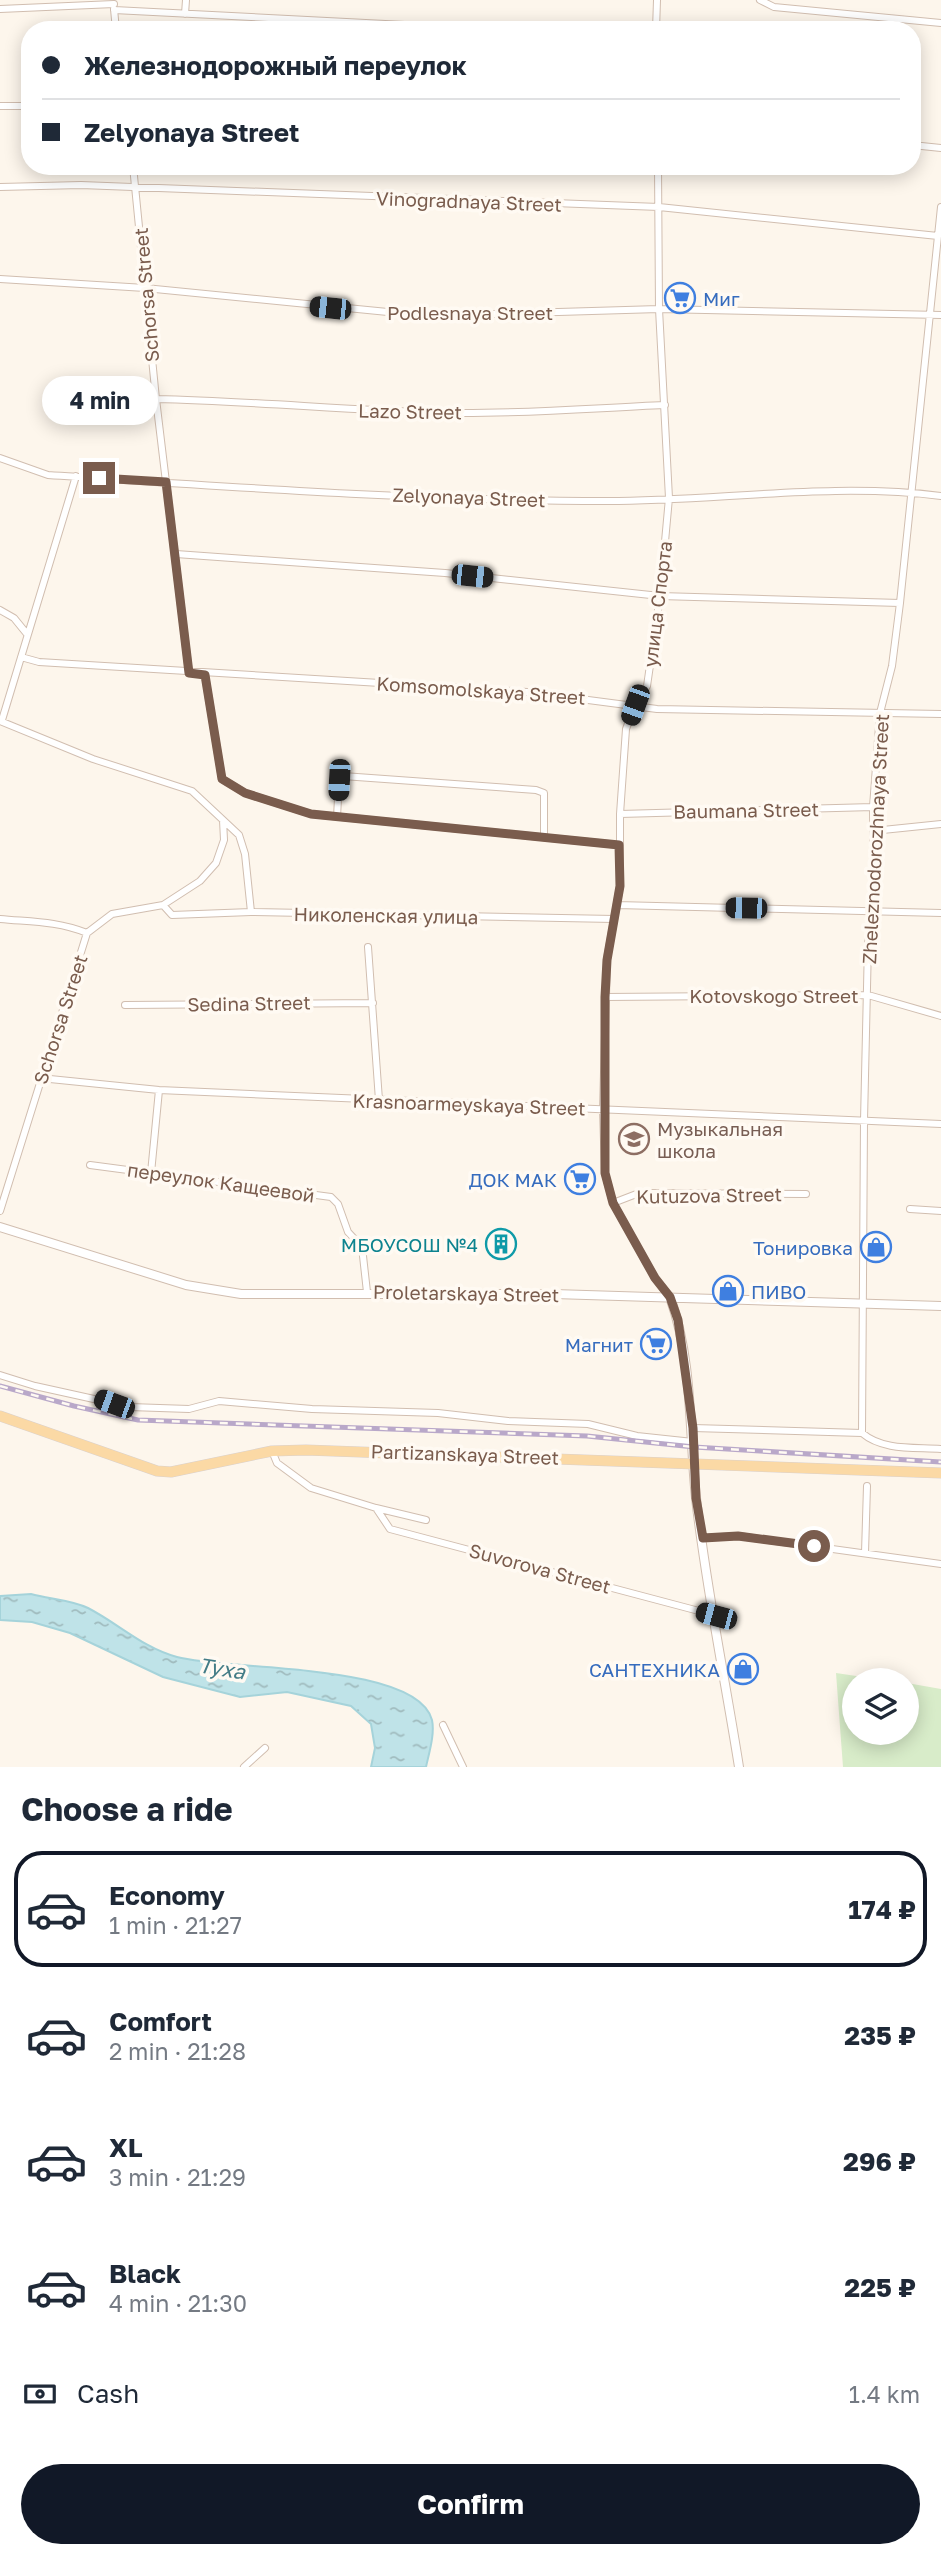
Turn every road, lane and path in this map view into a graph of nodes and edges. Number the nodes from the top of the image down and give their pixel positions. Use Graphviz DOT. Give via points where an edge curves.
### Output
graph roads {
  1 [pos="186,0"];
  2 [pos="657,0"];
  3 [pos="760,1"];
  4 [pos="114,5"];
  5 [pos="0,9"];
  6 [pos="185,14"];
  7 [pos="324,21"];
  8 [pos="656,21"];
  9 [pos="941,23"];
  10 [pos="0,106"];
  11 [pos="21,106"];
  12 [pos="921,146"];
  13 [pos="941,148"];
  14 [pos="135,175"];
  15 [pos="659,175"];
  16 [pos="0,187"];
  17 [pos="137,189"];
  18 [pos="659,207"];
  19 [pos="941,207"];
  20 [pos="937,236"];
  21 [pos="0,279"];
  22 [pos="145,288"];
  23 [pos="659,309"];
  24 [pos="929,314"];
  25 [pos="941,315"];
  26 [pos="156,399"];
  27 [pos="665,405"];
  28 [pos="0,458"];
  29 [pos="76,477"];
  30 [pos="166,482"];
  31 [pos="912,493"];
  32 [pos="941,496"];
  33 [pos="669,498"];
  34 [pos="176,554"];
  35 [pos="660,596"];
  36 [pos="900,603"];
  37 [pos="0,610"];
  38 [pos="27,634"];
  39 [pos="21,657"];
  40 [pos="189,673"];
  41 [pos="205,675"];
  42 [pos="635,705"];
  43 [pos="880,713"];
  44 [pos="941,714"];
  45 [pos="1,720"];
  46 [pos="873,807"];
  47 [pos="620,814"];
  48 [pos="337,817"];
  49 [pos="223,820"];
  50 [pos="941,824"];
  51 [pos="873,831"];
  52 [pos="544,836"];
  53 [pos="619,845"];
  54 [pos="163,905"];
  55 [pos="617,905"];
  56 [pos="874,911"];
  57 [pos="251,912"];
  58 [pos="941,913"];
  59 [pos="0,919"];
  60 [pos="614,919"];
  61 [pos="88,933"];
  62 [pos="368,947"];
  63 [pos="868,995"];
  64 [pos="605,997"];
  65 [pos="373,1003"];
  66 [pos="125,1004"];
  67 [pos="941,1016"];
  68 [pos="40,1078"];
  69 [pos="159,1090"];
  70 [pos="379,1100"];
  71 [pos="603,1110"];
  72 [pos="864,1121"];
  73 [pos="941,1124"];
  74 [pos="90,1165"];
  75 [pos="151,1174"];
  76 [pos="806,1194"];
  77 [pos="613,1203"];
  78 [pos="909,1209"];
  79 [pos="0,1211"];
  80 [pos="941,1211"];
  81 [pos="0,1227"];
  82 [pos="368,1292"];
  83 [pos="670,1297"];
  84 [pos="862,1303"];
  85 [pos="941,1306"];
  86 [pos="0,1374"];
  87 [pos="0,1416"];
  88 [pos="693,1428"];
  89 [pos="862,1433"];
  90 [pos="693,1442"];
  91 [pos="941,1449"];
  92 [pos="272,1451"];
  93 [pos="694,1462"];
  94 [pos="941,1473"];
  95 [pos="867,1486"];
  96 [pos="376,1507"];
  97 [pos="426,1520"];
  98 [pos="703,1538"];
  99 [pos="865,1553"];
  100 [pos="941,1564"];
  101 [pos="716,1616"];
  102 [pos="443,1725"];
  103 [pos="265,1748"];
  104 [pos="243,1767"];
  105 [pos="463,1767"];
  106 [pos="738,1767"];
  1 -- 6 [label="street"];
  2 -- 8 [label="street"];
  3 -- 9 [label="street"];
  4 -- 5 [label="street"];
  4 -- 6 [label="street"];
  6 -- 7 [label="street"];
  10 -- 11 [label="street"];
  12 -- 13 [label="street"];
  14 -- 17 [label="street, Schorsa Street"];
  15 -- 18 [label="street, улица Спорта"];
  16 -- 17 [label="street, Vinogradnaya Street"];
  17 -- 18 [label="street, Vinogradnaya Street"];
  17 -- 22 [label="street, Schorsa Street"];
  18 -- 20 [label="street, Vinogradnaya Street"];
  18 -- 23 [label="street, улица Спорта"];
  19 -- 20 [label="street, Zheleznodorozhnaya Street"];
  20 -- 24 [label="street, Zheleznodorozhnaya Street"];
  21 -- 22 [label="street, Podlesnaya Street"];
  22 -- 23 [label="street, Podlesnaya Street" via="428,316"];
  22 -- 26 [label="street, Schorsa Street"];
  23 -- 24 [label="street, Podlesnaya Street"];
  23 -- 27 [label="street, улица Спорта"];
  24 -- 25 [label="street, Podlesnaya Street"];
  24 -- 31 [label="street, Zheleznodorozhnaya Street"];
  26 -- 27 [label="street, Lazo Street" via="453,413"];
  26 -- 30 [label="street, Schorsa Street"];
  27 -- 33 [label="street, улица Спорта"];
  28 -- 29 [label="street, Zelyonaya Street" via="48,475"];
  29 -- 30 [label="street, Zelyonaya Street"];
  29 -- 38 [label="street"];
  30 -- 33 [label="street, Zelyonaya Street" via="435,497"];
  30 -- 34 [label="street, Schorsa Street"];
  31 -- 32 [label="street, Zelyonaya Street"];
  31 -- 33 [label="street, Zelyonaya Street"];
  31 -- 36 [label="street, Zheleznodorozhnaya Street"];
  33 -- 35 [label="street, улица Спорта"];
  34 -- 35 [label="street" via="445,573"];
  34 -- 40 [label="street, Schorsa Street"];
  35 -- 36 [label="street"];
  35 -- 42 [label="street, улица Спорта" via="647,686"];
  36 -- 43 [label="street, Zheleznodorozhnaya Street"];
  37 -- 38 [label="street" via="15,618"];
  38 -- 39 [label="street"];
  39 -- 40 [label="street, Komsomolskaya Street" via="39,663"];
  39 -- 45 [label="street"];
  40 -- 41 [label="street, Komsomolskaya Street"];
  41 -- 42 [label="street, Komsomolskaya Street" via="416,684"];
  41 -- 48 [label="street" via="222,779 245,793 311,814"];
  42 -- 43 [label="street, Komsomolskaya Street"];
  42 -- 47 [label="street, улица Спорта" via="626,729"];
  43 -- 44 [label="street, Komsomolskaya Street"];
  43 -- 46 [label="street, Zheleznodorozhnaya Street"];
  45 -- 49 [label="street" via="93,760 192,791"];
  46 -- 47 [label="street, Baumana Street"];
  46 -- 51 [label="street, Zheleznodorozhnaya Street"];
  47 -- 53 [label="street, улица Спорта"];
  48 -- 52 [label="street"];
  48 -- 52 [label="street" via="342,776 536,790 544,793"];
  49 -- 54 [label="street, Schorsa Street" via="224,840 216,863 200,881"];
  49 -- 57 [label="street" via="239,835 245,854"];
  50 -- 51 [label="street"];
  51 -- 56 [label="street, Zheleznodorozhnaya Street"];
  52 -- 53 [label="street"];
  53 -- 55 [label="street, улица Спорта"];
  54 -- 57 [label="street, Николенская улица" via="172,915"];
  54 -- 61 [label="street, Schorsa Street" via="112,914"];
  55 -- 56 [label="street"];
  55 -- 60 [label="street, улица Спорта"];
  56 -- 58 [label="street"];
  56 -- 63 [label="street, Zheleznodorozhnaya Street" via="868,943"];
  57 -- 60 [label="street, Николенская улица"];
  59 -- 61 [label="street" via="65,924"];
  60 -- 64 [label="street, улица Спорта"];
  61 -- 68 [label="street, Schorsa Street"];
  62 -- 65 [label="street"];
  63 -- 64 [label="street, Kotovskogo Street"];
  63 -- 67 [label="street, Kotovskogo Street"];
  63 -- 72 [label="street, Zheleznodorozhnaya Street"];
  64 -- 71 [label="street, улица Спорта"];
  65 -- 66 [label="street, Sedina Street"];
  65 -- 70 [label="street"];
  68 -- 69 [label="street, Krasnoarmeyskaya Street"];
  68 -- 79 [label="street, Schorsa Street"];
  69 -- 70 [label="street, Krasnoarmeyskaya Street"];
  69 -- 75 [label="street"];
  70 -- 71 [label="street, Krasnoarmeyskaya Street"];
  71 -- 72 [label="street, Krasnoarmeyskaya Street"];
  71 -- 77 [label="street, улица Спорта" via="605,1173"];
  72 -- 73 [label="street, Krasnoarmeyskaya Street"];
  72 -- 84 [label="street, Zheleznodorozhnaya Street"];
  74 -- 75 [label="street, переулок Кащеевой"];
  75 -- 82 [label="street, переулок Кащеевой" via="331,1197 348,1232 362,1247"];
  76 -- 77 [label="street, Kutuzova Street" via="639,1193"];
  77 -- 83 [label="street, улица Спорта"];
  78 -- 80 [label="street"];
  81 -- 82 [label="street, Proletarskaya Street" via="217,1292"];
  82 -- 83 [label="street, Proletarskaya Street"];
  83 -- 84 [label="street, Proletarskaya Street"];
  83 -- 88 [label="street, улица Спорта" via="678,1320"];
  84 -- 85 [label="street, Proletarskaya Street"];
  84 -- 89 [label="street, Zheleznodorozhnaya Street"];
  86 -- 90 [label="street, Partizanskaya Street" via="130,1407 189,1409 219,1401 438,1413 588,1424 637,1436"];
  87 -- 92 [label="main road, Partizanskaya Street" via="157,1471 181,1471"];
  88 -- 89 [label="street"];
  88 -- 90 [label="street, улица Спорта"];
  89 -- 91 [label="street" via="890,1446"];
  90 -- 93 [label="street, улица Спорта"];
  92 -- 93 [label="main road, Partizanskaya Street"];
  92 -- 96 [label="street" via="277,1463 311,1488"];
  93 -- 94 [label="main road, Partizanskaya Street"];
  93 -- 98 [label="street, улица Спорта"];
  95 -- 99 [label="street"];
  96 -- 97 [label="street"];
  96 -- 101 [label="street, Suvorova Street" via="390,1529"];
  98 -- 99 [label="street" via="738,1536"];
  98 -- 101 [label="street, улица Спорта"];
  99 -- 100 [label="street"];
  101 -- 106 [label="street, улица Спорта"];
  102 -- 105 [label="street"];
  103 -- 104 [label="street"];
}
